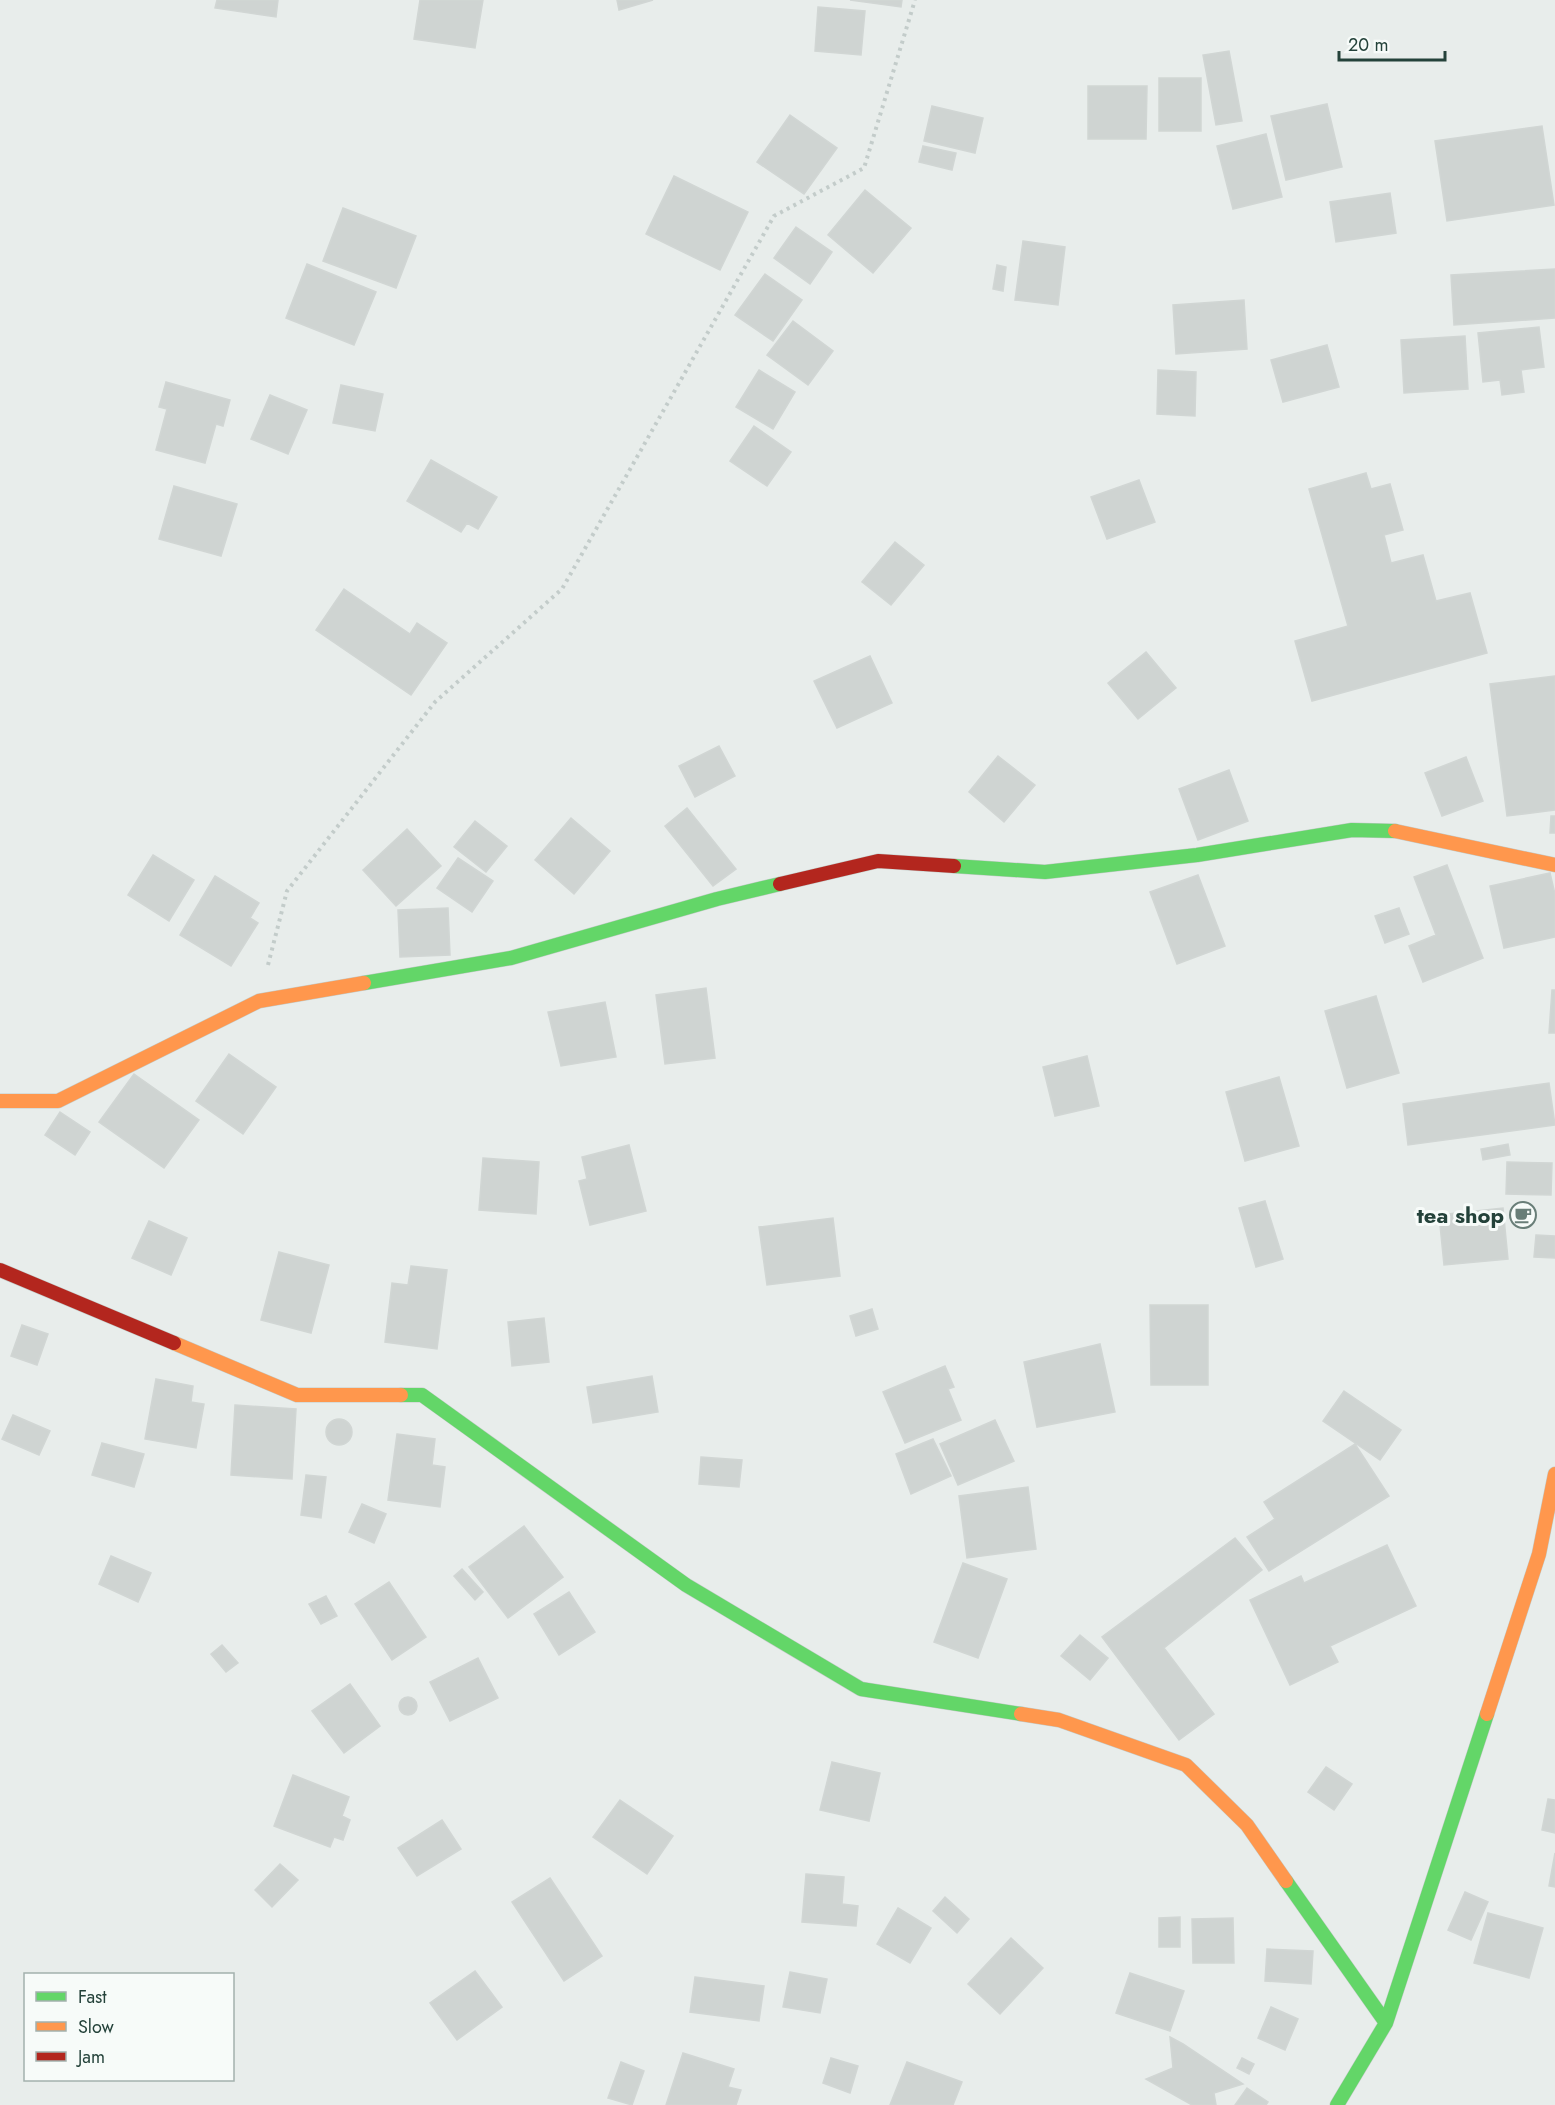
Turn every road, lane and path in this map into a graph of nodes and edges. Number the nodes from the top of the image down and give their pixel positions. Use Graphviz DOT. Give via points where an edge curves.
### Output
graph roads {
  1 [pos="915,0"];
  2 [pos="1555,866"];
  3 [pos="259,1001"];
  4 [pos="0,1101"];
  5 [pos="0,1270"];
  6 [pos="1555,1474"];
  7 [pos="1386,2024"];
  8 [pos="1337,2105"];
  1 -- 3 [label="path" via="864,168 774,216 562,589 435,702 287,891"];
  2 -- 3 [label="main road" via="1404,831 1352,830 1197,855 1045,872 878,861 717,899 511,958"];
  3 -- 4 [label="main road" via="58,1101"];
  5 -- 7 [label="main road" via="297,1395 422,1395 686,1585 861,1689 1059,1720 1186,1765 1247,1826"];
  6 -- 7 [label="main road" via="1539,1554"];
  7 -- 8 [label="main road"];
}
